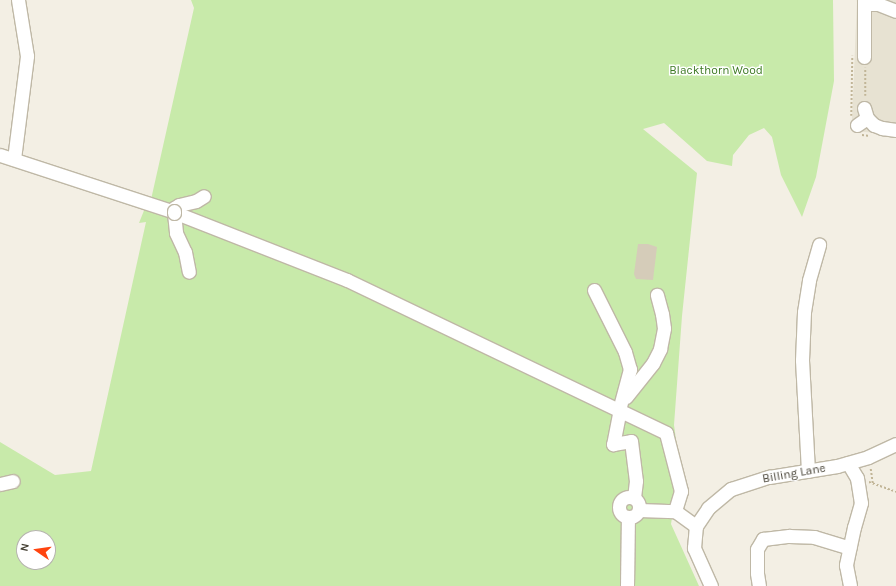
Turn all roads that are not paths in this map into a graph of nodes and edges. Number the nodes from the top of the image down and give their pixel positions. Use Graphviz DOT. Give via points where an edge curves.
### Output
graph roads {
  1 [pos="18,0"];
  2 [pos="864,2"];
  3 [pos="896,11"];
  4 [pos="858,56"];
  5 [pos="860,121"];
  6 [pos="896,130"];
  7 [pos="0,155"];
  8 [pos="14,159"];
  9 [pos="204,196"];
  10 [pos="819,244"];
  11 [pos="189,272"];
  12 [pos="594,290"];
  13 [pos="657,295"];
  14 [pos="620,407"];
  15 [pos="896,444"];
  16 [pos="848,463"];
  17 [pos="808,471"];
  18 [pos="634,497"];
  19 [pos="639,510"];
  20 [pos="675,511"];
  21 [pos="628,517"];
  22 [pos="696,526"];
  23 [pos="849,548"];
  24 [pos="627,586"];
  25 [pos="711,586"];
  26 [pos="759,586"];
  27 [pos="850,586"];
  1 -- 8 [label="street" via="27,56"];
  2 -- 3 [label="street"];
  2 -- 4 [label="street"];
  5 -- 6 [label="street"];
  7 -- 8 [label="street"];
  8 -- 20 [label="street" via="171,211 347,280 666,433 681,491"];
  9 -- 11 [label="street" via="174,208 176,232 185,252"];
  10 -- 17 [label="street" via="809,280 804,312 802,360"];
  12 -- 14 [label="street" via="625,352 630,369"];
  13 -- 14 [label="street" via="664,328 660,349 653,363"];
  14 -- 18 [label="street" via="613,444 631,441 636,481"];
  15 -- 16 [label="street, Billing Lane"];
  16 -- 17 [label="street, Billing Lane"];
  16 -- 23 [label="street" via="857,478 861,503"];
  17 -- 22 [label="street, Billing Lane" via="769,476 731,489 708,508"];
  18 -- 19 [label="street"];
  18 -- 21 [label="street" via="627,496 619,504 620,510"];
  19 -- 20 [label="street"];
  19 -- 21 [label="street" via="635,515"];
  20 -- 22 [label="street"];
  21 -- 24 [label="street"];
  22 -- 25 [label="street, Billing Lane" via="694,548"];
  23 -- 26 [label="street" via="814,537 762,539 757,549"];
  23 -- 27 [label="street" via="846,565"];
}
